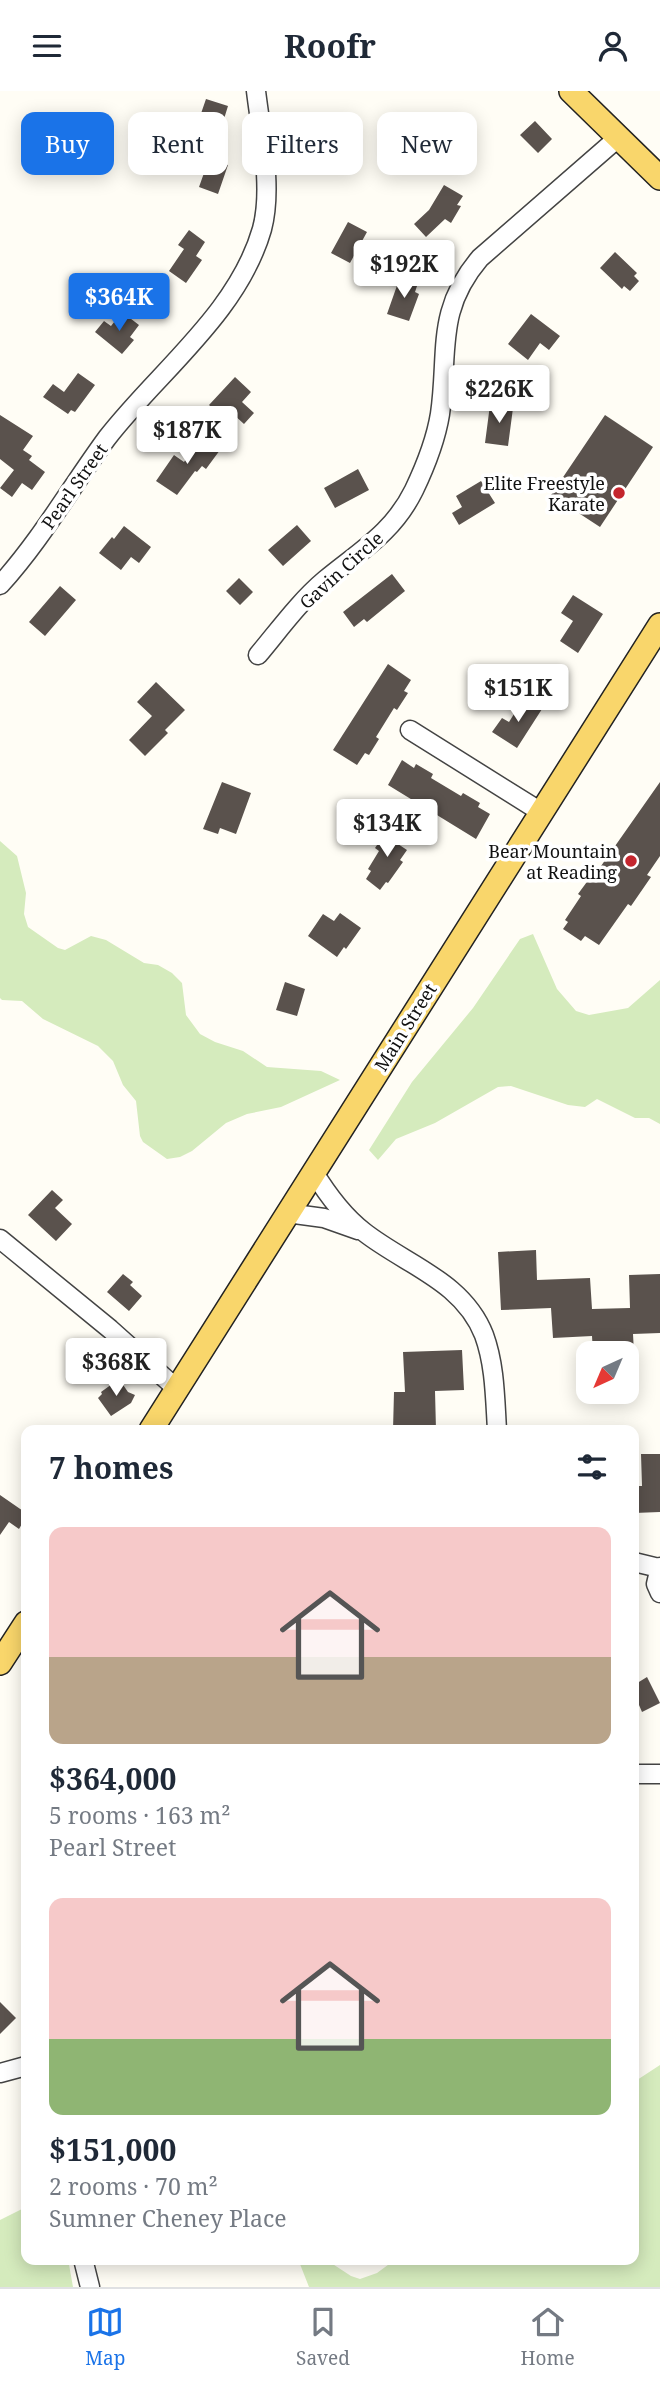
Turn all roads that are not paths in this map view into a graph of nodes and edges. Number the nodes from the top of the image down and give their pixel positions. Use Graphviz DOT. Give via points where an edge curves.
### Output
graph roads {
  1 [pos="256,91"];
  2 [pos="571,91"];
  3 [pos="619,137"];
  4 [pos="660,178"];
  5 [pos="0,585"];
  6 [pos="660,625"];
  7 [pos="258,655"];
  8 [pos="410,730"];
  9 [pos="541,812"];
  10 [pos="313,1171"];
  11 [pos="287,1213"];
  12 [pos="364,1232"];
  13 [pos="0,1239"];
  14 [pos="177,1389"];
  15 [pos="159,1425"];
  16 [pos="497,1425"];
  17 [pos="639,1563"];
  18 [pos="659,1568"];
  19 [pos="660,1594"];
  20 [pos="21,1631"];
  21 [pos="0,1663"];
  22 [pos="639,1774"];
  23 [pos="660,1774"];
  24 [pos="21,2067"];
  25 [pos="0,2073"];
  26 [pos="84,2265"];
  27 [pos="90,2287"];
  1 -- 5 [label="street, Pearl Street" via="265,208 259,237 245,266 200,334 117,426"];
  2 -- 3 [label="main road"];
  3 -- 4 [label="main road"];
  3 -- 7 [label="street, Gavin Circle" via="480,258 466,276 448,321 436,432 415,489 380,537 325,580"];
  6 -- 9 [label="main road, Main Street"];
  8 -- 9 [label="street"];
  9 -- 10 [label="main road, Main Street"];
  10 -- 11 [label="main road, Main Street"];
  10 -- 12 [label="street" via="334,1202"];
  11 -- 12 [label="street" via="324,1218"];
  11 -- 14 [label="main road, Main Street"];
  12 -- 16 [label="street" via="443,1283 470,1311 490,1354"];
  13 -- 14 [label="street"];
  14 -- 15 [label="main road, Main Street"];
  17 -- 18 [label="street"];
  18 -- 19 [label="street" via="656,1584"];
  20 -- 21 [label="main road"];
  22 -- 23 [label="street"];
  24 -- 25 [label="street"];
  26 -- 27 [label="street"];
}
